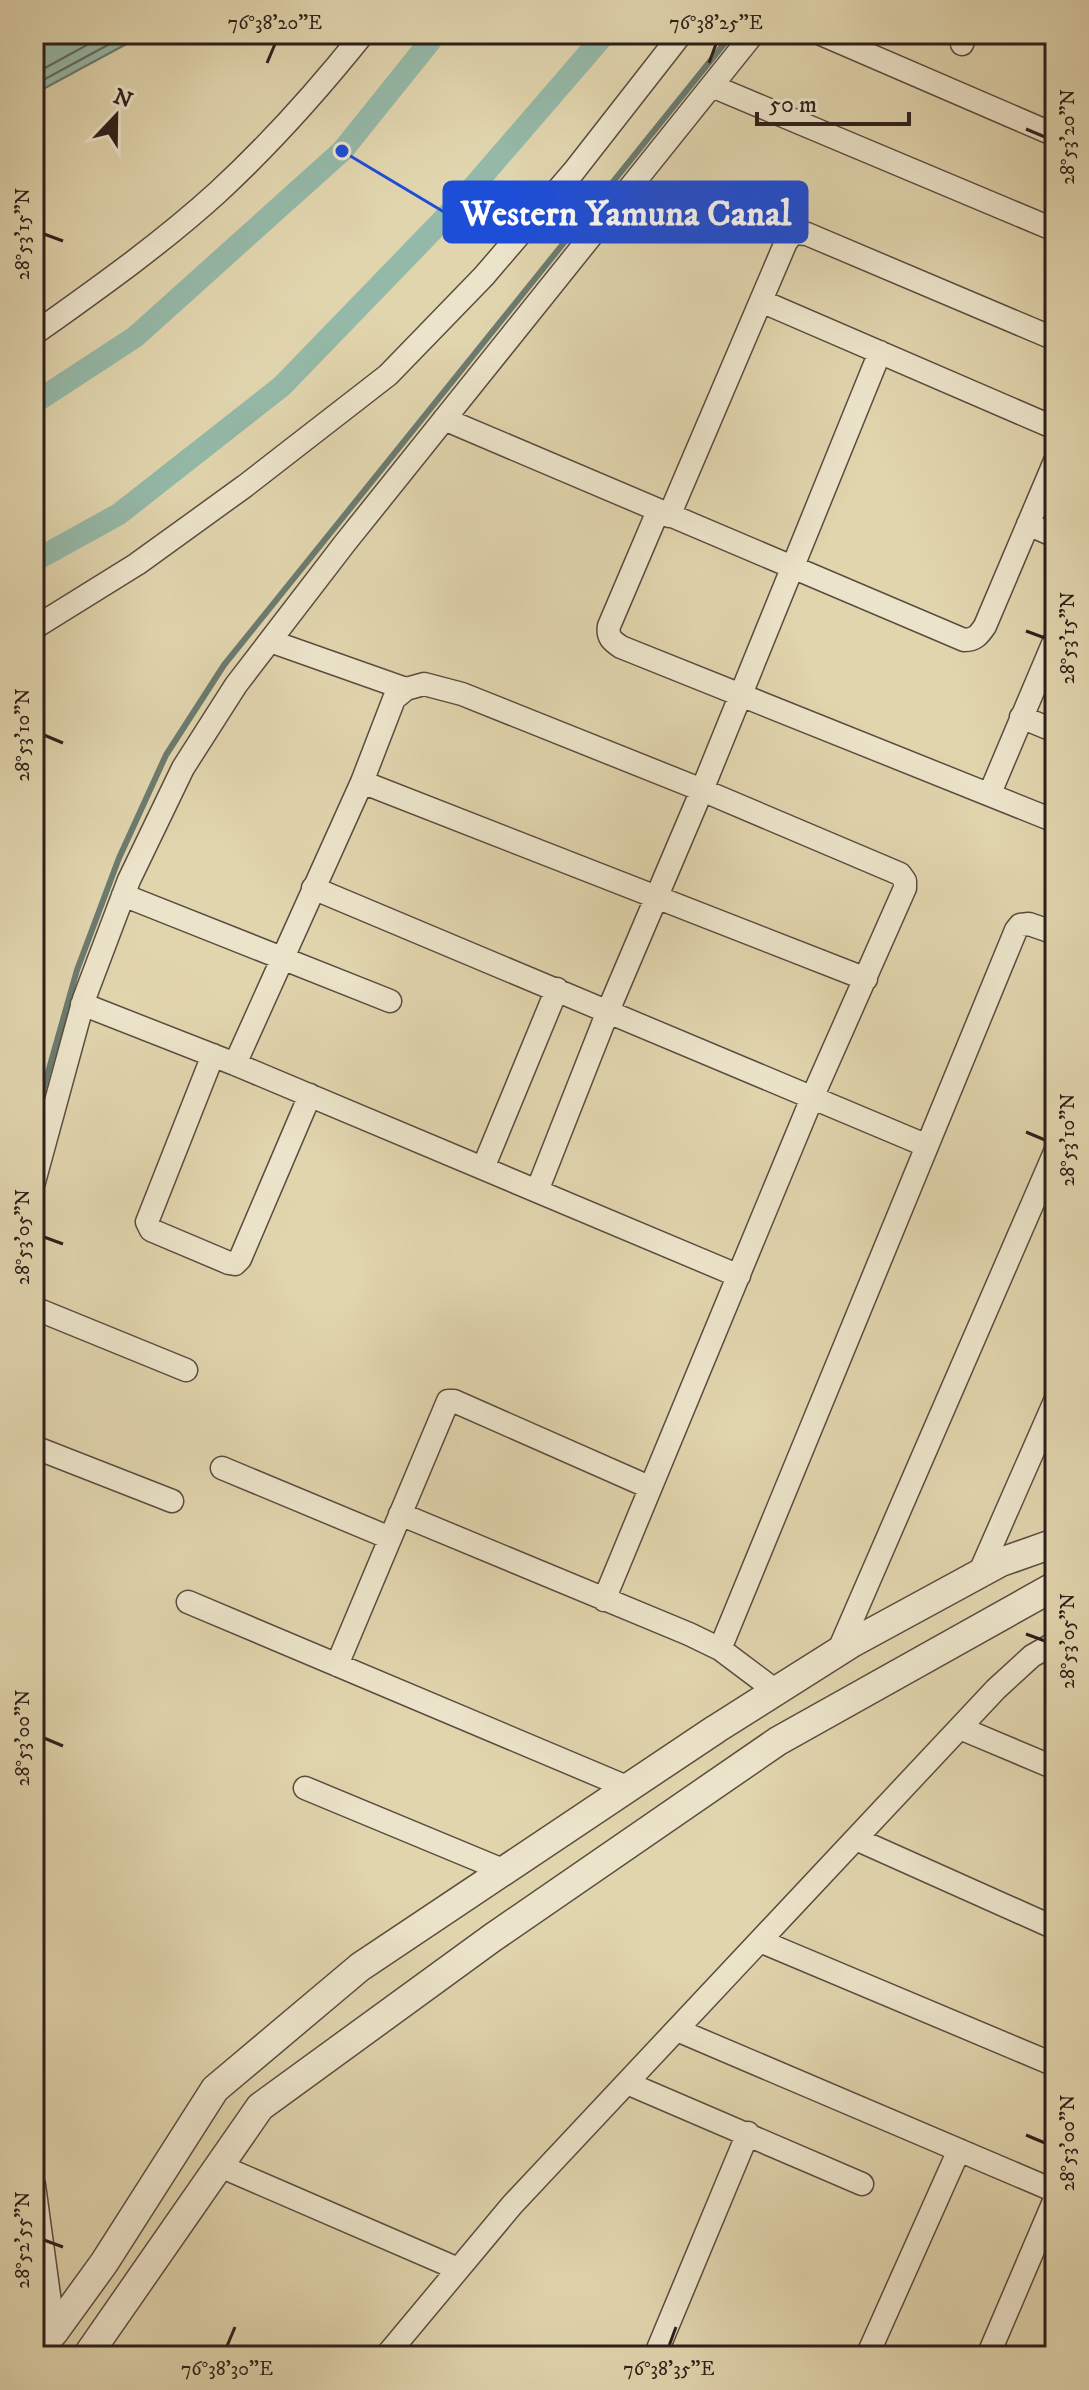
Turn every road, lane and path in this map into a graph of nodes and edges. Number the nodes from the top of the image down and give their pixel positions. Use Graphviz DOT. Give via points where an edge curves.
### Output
graph roads {
  1 [pos="363,34"];
  2 [pos="681,34"];
  3 [pos="753,34"];
  4 [pos="821,34"];
  5 [pos="712,86"];
  6 [pos="1055,135"];
  7 [pos="1055,230"];
  8 [pos="761,301"];
  9 [pos="34,334"];
  10 [pos="1055,339"];
  11 [pos="880,352"];
  12 [pos="444,419"];
  13 [pos="1055,428"];
  14 [pos="1055,461"];
  15 [pos="664,514"];
  16 [pos="1028,524"];
  17 [pos="1055,536"];
  18 [pos="792,565"];
  19 [pos="34,628"];
  20 [pos="1055,639"];
  21 [pos="270,641"];
  22 [pos="406,689"];
  23 [pos="740,693"];
  24 [pos="1021,717"];
  25 [pos="1055,731"];
  26 [pos="362,782"];
  27 [pos="702,790"];
  28 [pos="990,793"];
  29 [pos="1055,821"];
  30 [pos="313,888"];
  31 [pos="123,895"];
  32 [pos="656,898"];
  33 [pos="1055,933"];
  34 [pos="285,958"];
  35 [pos="866,979"];
  36 [pos="34,980"];
  37 [pos="557,989"];
  38 [pos="34,992"];
  39 [pos="390,1001"];
  40 [pos="82,1004"];
  41 [pos="608,1011"];
  42 [pos="213,1055"];
  43 [pos="235,1064"];
  44 [pos="310,1095"];
  45 [pos="812,1098"];
  46 [pos="925,1145"];
  47 [pos="1055,1152"];
  48 [pos="483,1168"];
  49 [pos="34,1182"];
  50 [pos="537,1191"];
  51 [pos="739,1276"];
  52 [pos="34,1308"];
  53 [pos="186,1370"];
  54 [pos="1055,1401"];
  55 [pos="34,1447"];
  56 [pos="222,1468"];
  57 [pos="649,1487"];
  58 [pos="172,1501"];
  59 [pos="400,1514"];
  60 [pos="390,1538"];
  61 [pos="1055,1543"];
  62 [pos="979,1574"];
  63 [pos="1055,1586"];
  64 [pos="604,1600"];
  65 [pos="188,1602"];
  66 [pos="1055,1643"];
  67 [pos="720,1649"];
  68 [pos="838,1652"];
  69 [pos="337,1665"];
  70 [pos="776,1691"];
  71 [pos="960,1728"];
  72 [pos="1055,1768"];
  73 [pos="305,1788"];
  74 [pos="629,1788"];
  75 [pos="856,1839"];
  76 [pos="505,1871"];
  77 [pos="1055,1928"];
  78 [pos="760,1941"];
  79 [pos="677,2030"];
  80 [pos="1055,2065"];
  81 [pos="627,2083"];
  82 [pos="748,2133"];
  83 [pos="959,2150"];
  84 [pos="220,2166"];
  85 [pos="862,2184"];
  86 [pos="34,2185"];
  87 [pos="1055,2191"];
  88 [pos="1055,2199"];
  89 [pos="458,2269"];
  90 [pos="54,2332"];
  91 [pos="34,2353"];
  92 [pos="87,2356"];
  93 [pos="386,2356"];
  94 [pos="655,2356"];
  95 [pos="867,2356"];
  96 [pos="988,2356"];
  1 -- 9 [label="street" via="218,191 127,267"];
  2 -- 19 [label="street" via="574,171 388,375 137,564"];
  3 -- 5 [label="street"];
  4 -- 6 [label="street"];
  5 -- 7 [label="street"];
  5 -- 12 [label="street"];
  8 -- 10 [label="street" via="789,236 801,232"];
  8 -- 11 [label="street"];
  8 -- 15 [label="street"];
  11 -- 13 [label="street"];
  11 -- 18 [label="street"];
  12 -- 15 [label="street"];
  12 -- 21 [label="street"];
  14 -- 16 [label="street"];
  15 -- 18 [label="street"];
  15 -- 23 [label="street" via="608,633 621,647"];
  16 -- 17 [label="street"];
  16 -- 18 [label="street" via="985,626 972,640"];
  18 -- 23 [label="street"];
  20 -- 24 [label="street"];
  21 -- 22 [label="street"];
  21 -- 31 [label="street" via="183,768"];
  22 -- 26 [label="street" via="394,699"];
  22 -- 27 [label="street" via="424,684 462,694"];
  23 -- 27 [label="street"];
  23 -- 28 [label="street"];
  24 -- 25 [label="street"];
  24 -- 28 [label="street"];
  26 -- 30 [label="street"];
  26 -- 32 [label="street"];
  27 -- 32 [label="street"];
  27 -- 35 [label="street" via="900,874 905,888"];
  28 -- 29 [label="street"];
  30 -- 34 [label="street"];
  30 -- 37 [label="street"];
  31 -- 34 [label="street"];
  31 -- 40 [label="street"];
  32 -- 35 [label="street"];
  32 -- 41 [label="street"];
  33 -- 46 [label="street" via="1029,924 1016,930"];
  34 -- 39 [label="street"];
  34 -- 43 [label="street"];
  35 -- 45 [label="street"];
  36 -- 38 [label="lane"];
  37 -- 41 [label="street"];
  37 -- 48 [label="street"];
  40 -- 42 [label="street"];
  40 -- 49 [label="street"];
  41 -- 45 [label="street"];
  41 -- 50 [label="street"];
  42 -- 43 [label="street"];
  42 -- 44 [label="street" via="147,1222 151,1230 229,1263 240,1259"];
  43 -- 44 [label="street"];
  44 -- 48 [label="street"];
  45 -- 46 [label="street"];
  45 -- 51 [label="street"];
  46 -- 67 [label="street"];
  47 -- 68 [label="street"];
  48 -- 50 [label="street"];
  50 -- 51 [label="street"];
  51 -- 57 [label="street"];
  52 -- 53 [label="street"];
  54 -- 62 [label="street"];
  55 -- 58 [label="street"];
  56 -- 60 [label="street"];
  57 -- 59 [label="street" via="448,1401"];
  57 -- 64 [label="street"];
  59 -- 60 [label="street"];
  59 -- 64 [label="street"];
  60 -- 69 [label="street"];
  61 -- 62 [label="street"];
  62 -- 68 [label="street"];
  63 -- 84 [label="street" via="778,1741 492,1938 260,2107"];
  64 -- 67 [label="street"];
  65 -- 69 [label="street"];
  66 -- 71 [label="street" via="1032,1656"];
  67 -- 70 [label="street"];
  68 -- 70 [label="street"];
  69 -- 74 [label="street"];
  70 -- 74 [label="street"];
  71 -- 72 [label="street"];
  71 -- 75 [label="street"];
  73 -- 76 [label="street"];
  74 -- 76 [label="street"];
  75 -- 77 [label="street"];
  75 -- 78 [label="street"];
  76 -- 90 [label="street" via="360,1967 215,2089"];
  78 -- 79 [label="street"];
  78 -- 80 [label="street"];
  79 -- 81 [label="street"];
  79 -- 83 [label="street"];
  81 -- 82 [label="street"];
  81 -- 89 [label="street"];
  82 -- 85 [label="street"];
  82 -- 94 [label="street"];
  83 -- 87 [label="street"];
  83 -- 95 [label="street"];
  84 -- 89 [label="street"];
  84 -- 92 [label="street"];
  86 -- 90 [label="street"];
  88 -- 96 [label="street"];
  89 -- 93 [label="street"];
  90 -- 91 [label="street"];
}
